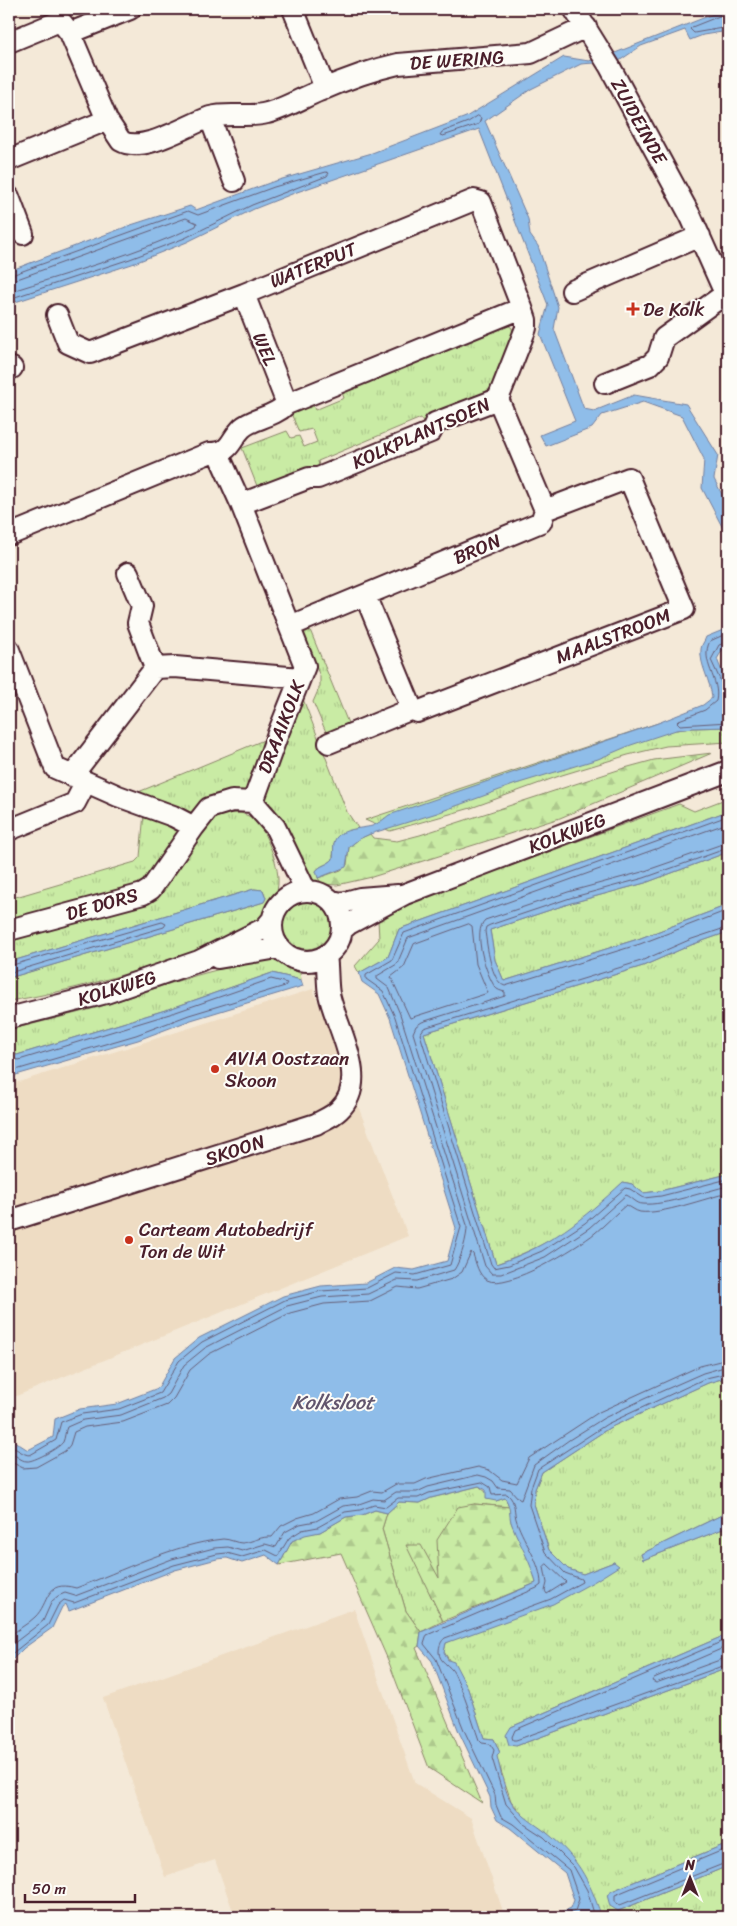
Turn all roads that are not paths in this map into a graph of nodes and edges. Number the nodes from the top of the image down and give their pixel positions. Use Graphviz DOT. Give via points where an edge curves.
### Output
graph roads {
  1 [pos="130,9"];
  2 [pos="294,9"];
  3 [pos="574,9"];
  4 [pos="586,27"];
  5 [pos="70,33"];
  6 [pos="9,42"];
  7 [pos="325,88"];
  8 [pos="210,118"];
  9 [pos="107,120"];
  10 [pos="9,160"];
  11 [pos="234,182"];
  12 [pos="9,198"];
  13 [pos="23,234"];
  14 [pos="700,236"];
  15 [pos="572,291"];
  16 [pos="244,294"];
  17 [pos="727,297"];
  18 [pos="522,308"];
  19 [pos="57,315"];
  20 [pos="605,383"];
  21 [pos="498,399"];
  22 [pos="287,404"];
  23 [pos="218,453"];
  24 [pos="241,504"];
  25 [pos="545,510"];
  26 [pos="9,535"];
  27 [pos="128,573"];
  28 [pos="365,595"];
  29 [pos="290,626"];
  30 [pos="9,650"];
  31 [pos="155,668"];
  32 [pos="300,678"];
  33 [pos="412,708"];
  34 [pos="329,744"];
  35 [pos="728,771"];
  36 [pos="79,779"];
  37 [pos="253,802"];
  38 [pos="194,827"];
  39 [pos="9,830"];
  40 [pos="280,836"];
  41 [pos="308,891"];
  42 [pos="404,894"];
  43 [pos="284,898"];
  44 [pos="332,901"];
  45 [pos="271,921"];
  46 [pos="9,930"];
  47 [pos="342,930"];
  48 [pos="280,949"];
  49 [pos="326,956"];
  50 [pos="199,961"];
  51 [pos="304,961"];
  52 [pos="328,993"];
  53 [pos="34,1011"];
  54 [pos="9,1014"];
  55 [pos="9,1018"];
  56 [pos="9,1221"];
  1 -- 5 [label="street"];
  2 -- 7 [label="street"];
  3 -- 4 [label="street, ZUIDEINDE"];
  4 -- 7 [label="street, DE WERING" via="531,53 398,64"];
  4 -- 14 [label="street, ZUIDEINDE"];
  5 -- 6 [label="street" via="62,23 55,23"];
  5 -- 9 [label="street, DE WERING"];
  7 -- 8 [label="street, DE WERING" via="268,113 251,116 225,114"];
  8 -- 9 [label="street, DE WERING" via="166,137 134,145 121,141"];
  8 -- 11 [label="street"];
  9 -- 10 [label="street"];
  12 -- 13 [label="street"];
  14 -- 15 [label="street"];
  14 -- 17 [label="street, ZUIDEINDE"];
  16 -- 18 [label="street, WATERPUT" via="474,200 481,202"];
  16 -- 19 [label="street, WATERPUT" via="90,354 68,343"];
  16 -- 22 [label="street, WEL"];
  17 -- 20 [label="street, ZUIDEINDE" via="664,338 658,357 650,365"];
  18 -- 21 [label="street, KOLKPLANTSOEN" via="526,328"];
  18 -- 22 [label="street"];
  21 -- 24 [label="street, KOLKPLANTSOEN" via="435,423 430,432 318,478 309,478"];
  21 -- 25 [label="street"];
  22 -- 23 [label="street" via="280,412 243,427 227,450"];
  23 -- 24 [label="street, DRAAIKOLK"];
  23 -- 26 [label="street" via="209,453"];
  24 -- 29 [label="street, DRAAIKOLK"];
  25 -- 28 [label="street, BRON" via="541,522"];
  25 -- 33 [label="street, MAALSTROOM" via="629,478 684,609 417,712"];
  27 -- 31 [label="street" via="142,606 138,623"];
  28 -- 29 [label="street, BRON"];
  28 -- 33 [label="street"];
  29 -- 32 [label="street, DRAAIKOLK" via="305,666"];
  30 -- 36 [label="street" via="56,768"];
  31 -- 32 [label="street"];
  31 -- 36 [label="street" via="110,724"];
  32 -- 37 [label="street, DRAAIKOLK"];
  33 -- 34 [label="street, MAALSTROOM"];
  35 -- 42 [label="street, KOLKWEG"];
  36 -- 38 [label="street"];
  36 -- 39 [label="street" via="75,803"];
  37 -- 38 [label="street" via="232,801 209,808"];
  37 -- 40 [label="street"];
  38 -- 46 [label="street, DE DORS" via="151,889 143,894"];
  40 -- 41 [label="street"];
  40 -- 43 [label="street"];
  41 -- 43 [label="street"];
  41 -- 44 [label="street" via="322,893"];
  42 -- 44 [label="street, KOLKWEG" via="342,903"];
  42 -- 47 [label="street, KOLKWEG"];
  43 -- 45 [label="street"];
  44 -- 47 [label="street" via="340,914"];
  45 -- 48 [label="street"];
  45 -- 50 [label="street, KOLKWEG" via="265,928"];
  47 -- 49 [label="street"];
  48 -- 50 [label="street, KOLKWEG"];
  48 -- 51 [label="street"];
  49 -- 51 [label="street" via="316,961"];
  49 -- 52 [label="street, SKOON"];
  50 -- 53 [label="street, KOLKWEG" via="106,993"];
  51 -- 52 [label="street, SKOON"];
  52 -- 56 [label="street, SKOON" via="353,1078 350,1094 340,1110 316,1124"];
  53 -- 54 [label="street, KOLKWEG"];
  53 -- 55 [label="street, KOLKWEG"];
}
